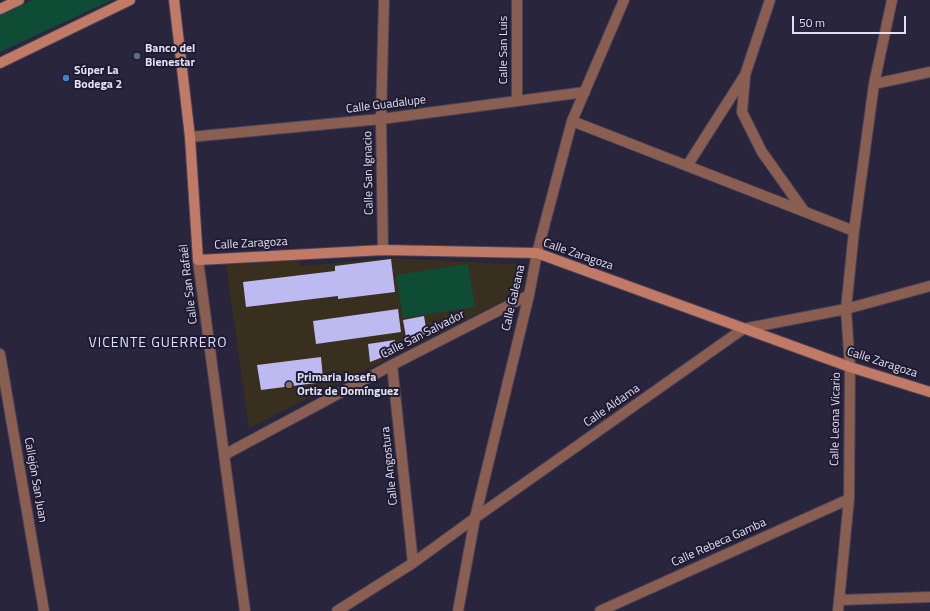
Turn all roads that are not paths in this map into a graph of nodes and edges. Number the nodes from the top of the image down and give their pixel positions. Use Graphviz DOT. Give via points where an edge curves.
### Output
graph roads {
  1 [pos="19,0"];
  2 [pos="130,0"];
  3 [pos="174,0"];
  4 [pos="384,0"];
  5 [pos="517,0"];
  6 [pos="624,0"];
  7 [pos="770,0"];
  8 [pos="892,0"];
  9 [pos="0,9"];
  10 [pos="0,63"];
  11 [pos="930,72"];
  12 [pos="745,75"];
  13 [pos="874,84"];
  14 [pos="585,92"];
  15 [pos="517,101"];
  16 [pos="381,119"];
  17 [pos="572,121"];
  18 [pos="190,137"];
  19 [pos="687,166"];
  20 [pos="804,211"];
  21 [pos="854,231"];
  22 [pos="383,250"];
  23 [pos="537,253"];
  24 [pos="198,260"];
  25 [pos="930,286"];
  26 [pos="529,295"];
  27 [pos="846,309"];
  28 [pos="744,329"];
  29 [pos="0,354"];
  30 [pos="392,365"];
  31 [pos="850,367"];
  32 [pos="930,392"];
  33 [pos="224,455"];
  34 [pos="849,499"];
  35 [pos="475,518"];
  36 [pos="413,563"];
  37 [pos="930,596"];
  38 [pos="839,600"];
  39 [pos="44,611"];
  40 [pos="245,611"];
  41 [pos="337,611"];
  42 [pos="458,611"];
  43 [pos="600,611"];
  44 [pos="838,611"];
  1 -- 9 [label="street"];
  2 -- 10 [label="street"];
  3 -- 18 [label="street, Calle San Rafaél"];
  4 -- 16 [label="street, Calle San Ignacio"];
  5 -- 15 [label="street, Calle San Luis"];
  6 -- 14 [label="street, Calle Galeana"];
  7 -- 12 [label="street"];
  8 -- 13 [label="street, Calle Leona Vicario"];
  11 -- 13 [label="street"];
  12 -- 19 [label="street"];
  12 -- 20 [label="street" via="742,112 762,152"];
  13 -- 21 [label="street, Calle Leona Vicario"];
  14 -- 15 [label="street, Calle Guadalupe"];
  14 -- 17 [label="street, Calle Galeana"];
  15 -- 16 [label="street, Calle Guadalupe"];
  16 -- 18 [label="street, Calle Guadalupe"];
  16 -- 22 [label="street, Calle San Ignacio"];
  17 -- 19 [label="street"];
  17 -- 23 [label="street, Calle Galeana"];
  18 -- 24 [label="street, Calle San Rafaél"];
  19 -- 20 [label="street"];
  20 -- 21 [label="street"];
  21 -- 27 [label="street, Calle Leona Vicario"];
  22 -- 23 [label="street, Calle Zaragoza"];
  22 -- 24 [label="street, Calle Zaragoza"];
  23 -- 26 [label="street, Calle Galeana"];
  23 -- 28 [label="street, Calle Zaragoza"];
  24 -- 33 [label="street, Calle San Rafaél"];
  25 -- 27 [label="street, Calle Aldama"];
  26 -- 30 [label="street, Calle San Salvador"];
  26 -- 35 [label="street, Calle Galeana"];
  27 -- 28 [label="street, Calle Aldama"];
  27 -- 31 [label="street, Calle Leona Vicario"];
  28 -- 31 [label="street, Calle Zaragoza"];
  28 -- 35 [label="street, Calle Aldama"];
  29 -- 39 [label="street, Callejón San Juan"];
  30 -- 33 [label="street, Calle San Salvador"];
  30 -- 36 [label="street, Calle Angostura"];
  31 -- 32 [label="street, Calle Zaragoza"];
  31 -- 34 [label="street, Calle Leona Vicario"];
  33 -- 40 [label="street, Calle San Rafaél"];
  34 -- 38 [label="street, Calle Leona Vicario"];
  34 -- 43 [label="street, Calle Rebeca Gamba"];
  35 -- 36 [label="street, Calle Aldama"];
  35 -- 42 [label="street, Calle Galeana"];
  36 -- 41 [label="street, Calle Aldama"];
  37 -- 38 [label="street"];
  38 -- 44 [label="street, Calle Leona Vicario"];
}
